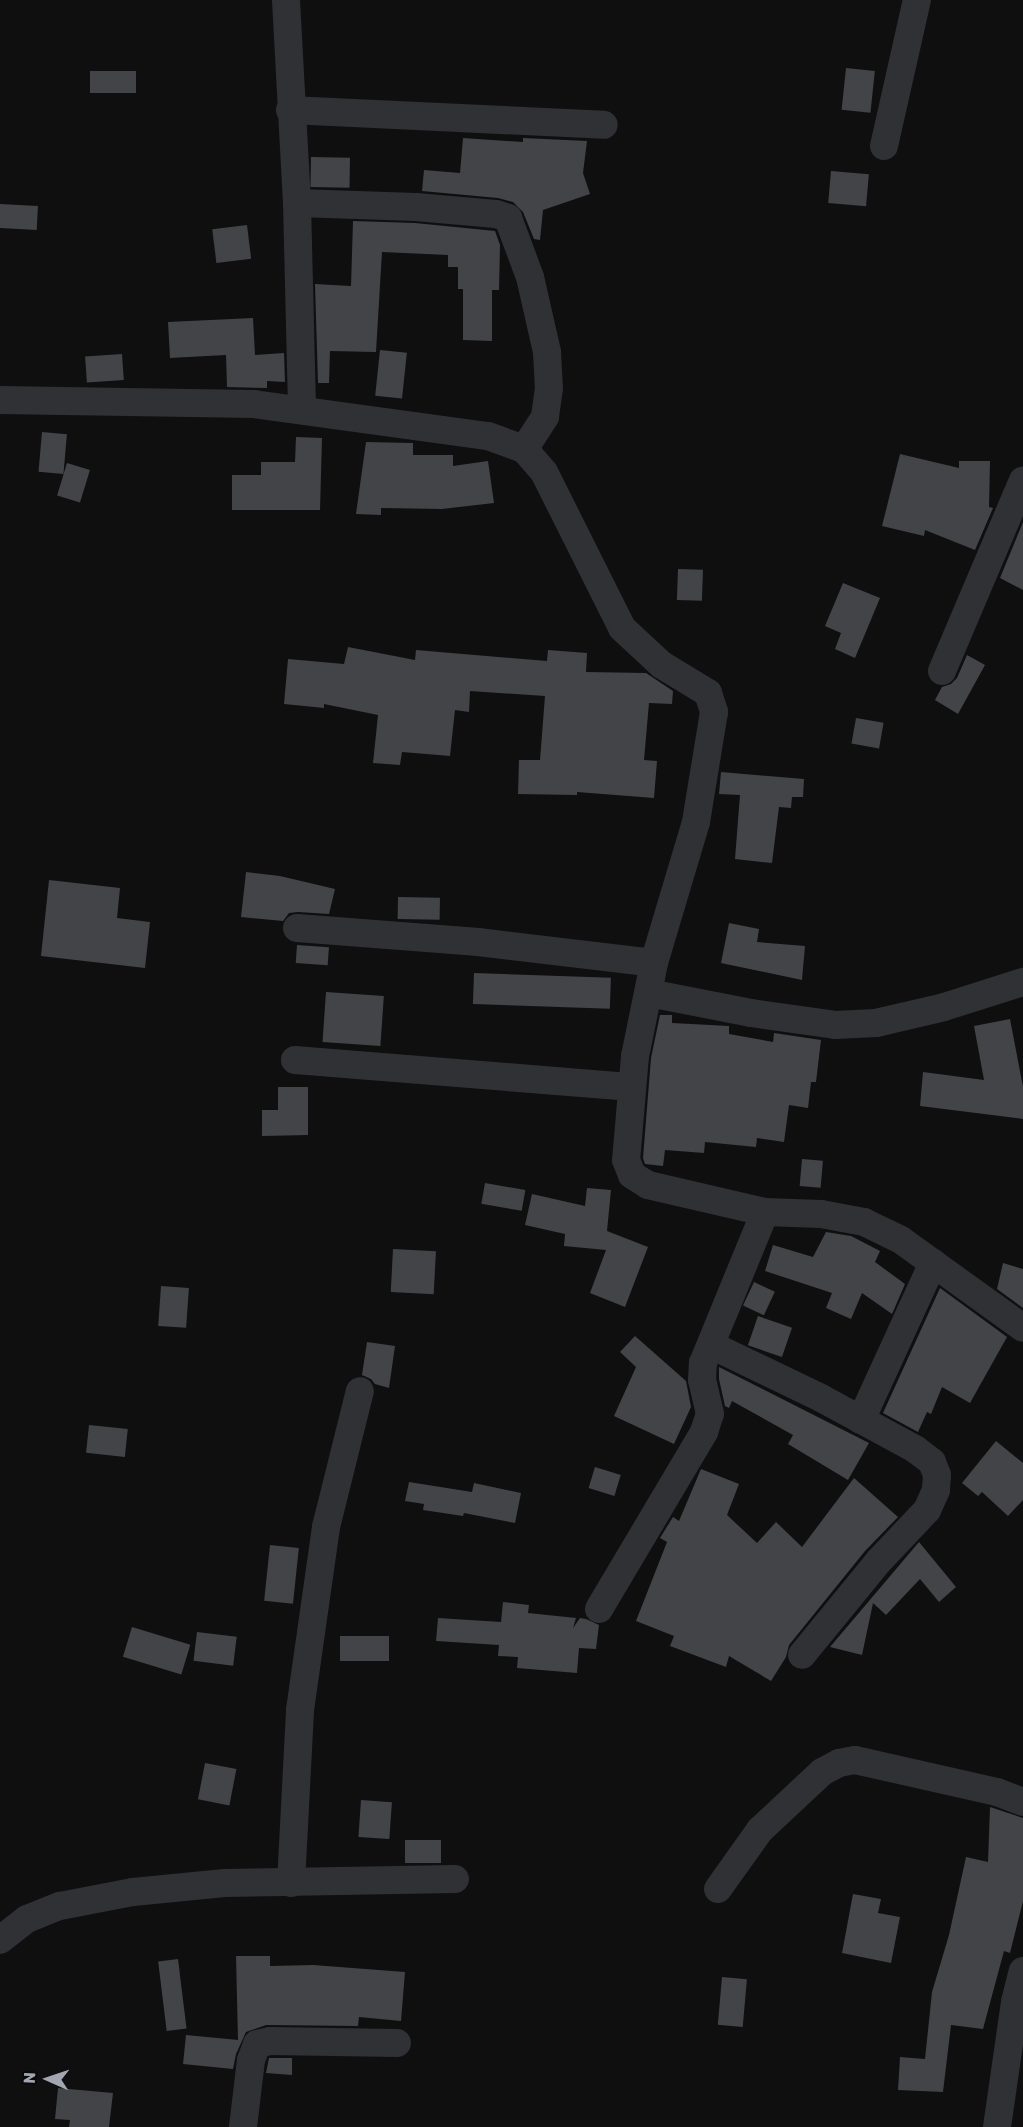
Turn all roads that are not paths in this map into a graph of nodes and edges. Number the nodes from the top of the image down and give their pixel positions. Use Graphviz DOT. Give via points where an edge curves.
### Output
graph roads {
  1 [pos="286,0"];
  2 [pos="917,0"];
  3 [pos="290,110"];
  4 [pos="604,125"];
  5 [pos="884,146"];
  6 [pos="297,203"];
  7 [pos="0,400"];
  8 [pos="302,410"];
  9 [pos="524,449"];
  10 [pos="1023,480"];
  11 [pos="942,671"];
  12 [pos="297,928"];
  13 [pos="654,963"];
  14 [pos="1023,982"];
  15 [pos="649,993"];
  16 [pos="295,1060"];
  17 [pos="632,1087"];
  18 [pos="765,1212"];
  19 [pos="933,1263"];
  20 [pos="1023,1328"];
  21 [pos="711,1345"];
  22 [pos="360,1391"];
  23 [pos="861,1420"];
  24 [pos="599,1609"];
  25 [pos="802,1655"];
  26 [pos="1023,1802"];
  27 [pos="455,1879"];
  28 [pos="291,1882"];
  29 [pos="718,1889"];
  30 [pos="0,1940"];
  31 [pos="1023,1971"];
  32 [pos="397,2043"];
  33 [pos="243,2127"];
  34 [pos="997,2127"];
  1 -- 3 [label="street"];
  2 -- 5 [label="street"];
  3 -- 4 [label="street"];
  3 -- 6 [label="street"];
  6 -- 8 [label="street"];
  6 -- 9 [label="street" via="416,207 508,218 530,277 546,352 549,388 544,417"];
  7 -- 8 [label="street" via="254,404"];
  8 -- 9 [label="street" via="488,436"];
  9 -- 13 [label="street" via="544,472 622,628 662,665 708,693 714,712 696,822"];
  10 -- 11 [label="street"];
  12 -- 13 [label="street" via="478,942"];
  13 -- 15 [label="street"];
  14 -- 15 [label="street" via="876,1023 835,1025 751,1014"];
  15 -- 17 [label="street"];
  16 -- 17 [label="street"];
  17 -- 18 [label="street" via="626,1160 632,1175 648,1185"];
  18 -- 19 [label="street" via="821,1214 864,1222 901,1240"];
  18 -- 21 [label="street"];
  19 -- 20 [label="street"];
  19 -- 23 [label="street"];
  21 -- 23 [label="street"];
  21 -- 24 [label="street" via="703,1363 702,1380 710,1414 704,1432"];
  22 -- 28 [label="street" via="326,1527 300,1710"];
  23 -- 25 [label="street" via="932,1462 937,1475 936,1490 927,1510 878,1562"];
  26 -- 29 [label="street" via="997,1792 855,1760 839,1763 822,1772 760,1830"];
  27 -- 28 [label="street"];
  28 -- 30 [label="street" via="225,1883 144,1891 60,1906 27,1919"];
  31 -- 34 [label="street"];
  32 -- 33 [label="street" via="257,2043 251,2060"];
}
